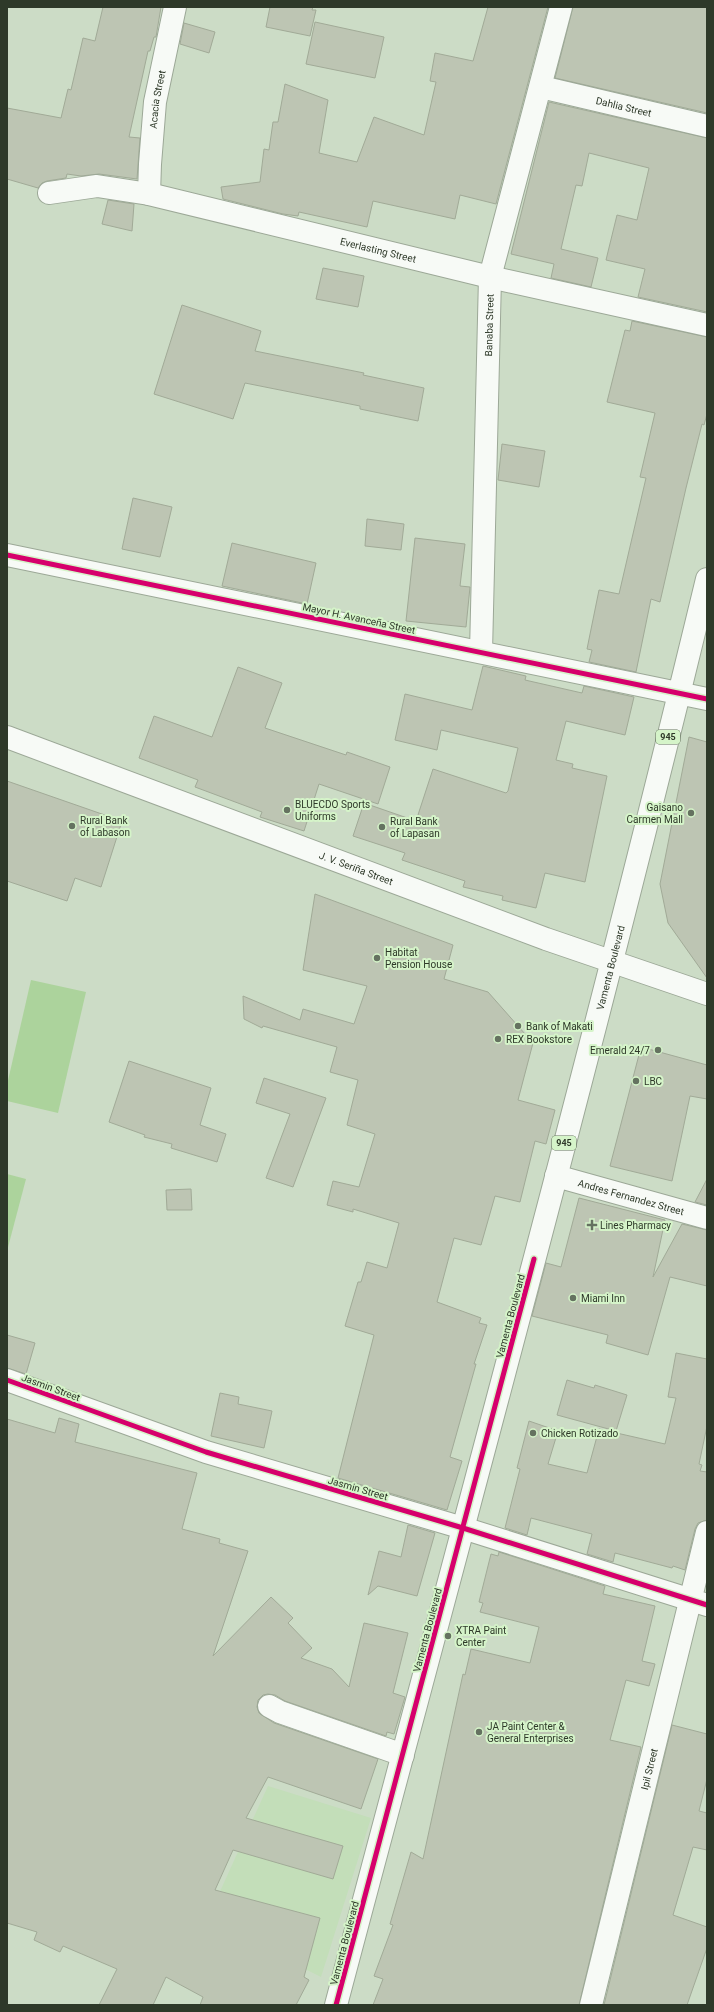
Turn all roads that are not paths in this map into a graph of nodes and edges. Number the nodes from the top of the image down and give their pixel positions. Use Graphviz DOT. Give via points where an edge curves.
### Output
graph roads {
  1 [pos="175,7"];
  2 [pos="561,7"];
  3 [pos="541,87"];
  4 [pos="707,126"];
  5 [pos="49,193"];
  6 [pos="149,194"];
  7 [pos="490,277"];
  8 [pos="707,325"];
  9 [pos="7,555"];
  10 [pos="707,579"];
  11 [pos="481,652"];
  12 [pos="680,693"];
  13 [pos="707,699"];
  14 [pos="7,738"];
  15 [pos="611,962"];
  16 [pos="707,994"];
  17 [pos="556,1176"];
  18 [pos="707,1218"];
  19 [pos="7,1380"];
  20 [pos="463,1528"];
  21 [pos="707,1532"];
  22 [pos="698,1602"];
  23 [pos="269,1706"];
  24 [pos="403,1755"];
  25 [pos="336,2005"];
  26 [pos="591,2005"];
  1 -- 6 [label="street, Acacia Street" via="155,102"];
  2 -- 3 [label="street, Banaba Street"];
  3 -- 4 [label="street, Dahlia Street"];
  3 -- 7 [label="street, Banaba Street"];
  5 -- 6 [label="street, Everlasting Street" via="97,186"];
  6 -- 7 [label="street, Everlasting Street"];
  7 -- 8 [label="street, Everlasting Street"];
  7 -- 11 [label="street, Banaba Street"];
  9 -- 11 [label="street, Mayor H. Avanceña Street"];
  10 -- 12 [label="street, Vamenta Boulevard / 945"];
  11 -- 12 [label="street, Mayor H. Avanceña Street"];
  12 -- 13 [label="street, Mayor H. Avanceña Street"];
  12 -- 15 [label="street, Vamenta Boulevard / 945"];
  14 -- 15 [label="street, J. V. Seriña Street"];
  15 -- 16 [label="street, J. V. Seriña Street"];
  15 -- 17 [label="street, Vamenta Boulevard / 945"];
  17 -- 18 [label="street, Andres Fernandez Street"];
  17 -- 20 [label="street, Vamenta Boulevard / 945"];
  19 -- 20 [label="street, Jasmin Street" via="206,1452"];
  20 -- 22 [label="street, Jasmin Street"];
  20 -- 24 [label="street, Vamenta Boulevard / 945"];
  21 -- 22 [label="street, Ipil Street"];
  22 -- 26 [label="street, Ipil Street"];
  23 -- 24 [label="street"];
  24 -- 25 [label="street, Vamenta Boulevard / 945"];
}
